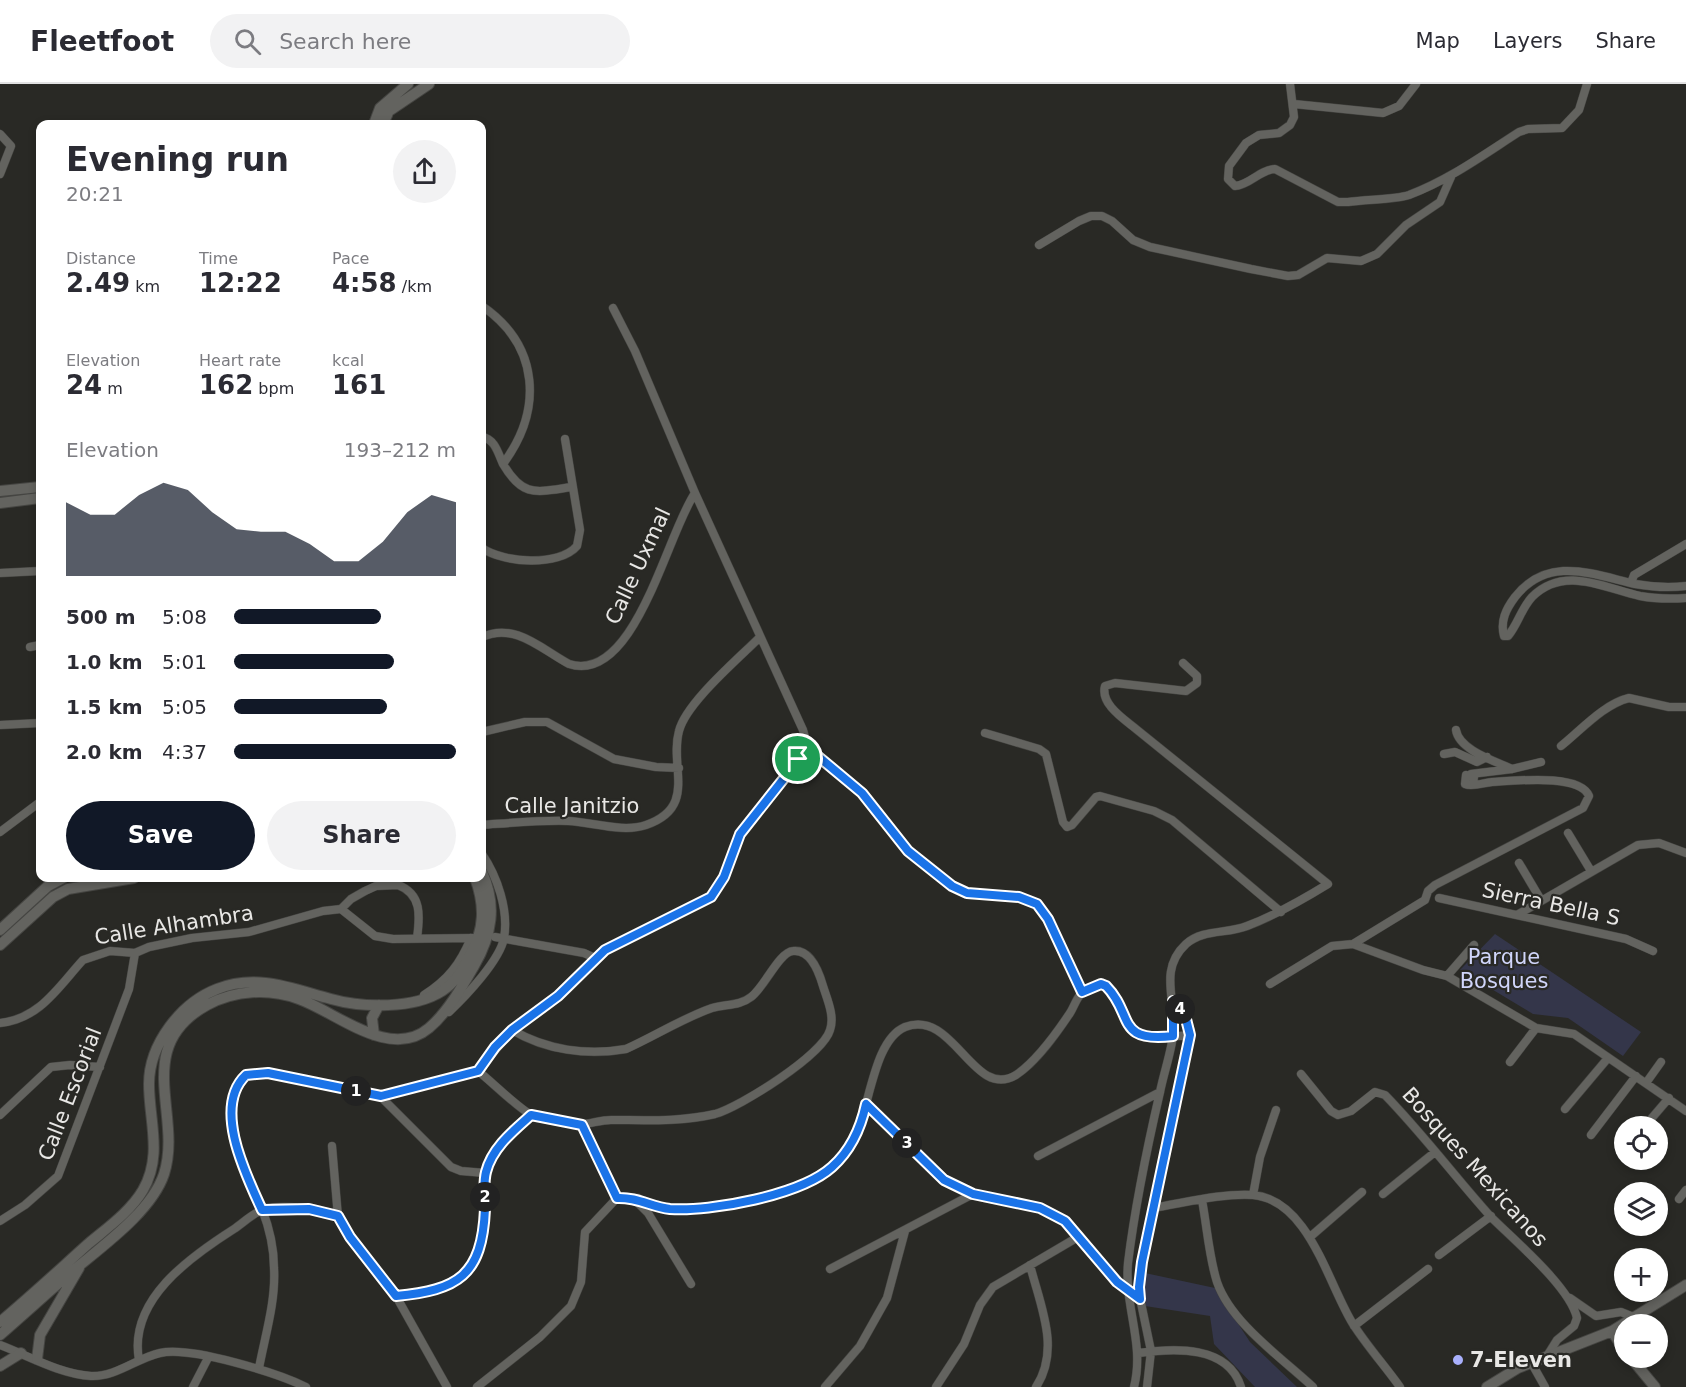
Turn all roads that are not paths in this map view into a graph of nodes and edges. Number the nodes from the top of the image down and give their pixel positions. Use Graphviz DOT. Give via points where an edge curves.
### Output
graph roads {
  1 [pos="408,84"];
  2 [pos="429,84"];
  3 [pos="1290,84"];
  4 [pos="1416,84"];
  5 [pos="1587,84"];
  6 [pos="1294,104"];
  7 [pos="376,120"];
  8 [pos="385,120"];
  9 [pos="0,134"];
  10 [pos="0,174"];
  11 [pos="1451,177"];
  12 [pos="1039,245"];
  13 [pos="613,308"];
  14 [pos="486,310"];
  15 [pos="486,438"];
  16 [pos="565,439"];
  17 [pos="503,464"];
  18 [pos="36,487"];
  19 [pos="572,487"];
  20 [pos="1,491"];
  21 [pos="695,494"];
  22 [pos="36,499"];
  23 [pos="1,503"];
  24 [pos="1686,544"];
  25 [pos="486,550"];
  26 [pos="36,571"];
  27 [pos="0,573"];
  28 [pos="1631,583"];
  29 [pos="1686,586"];
  30 [pos="1686,598"];
  31 [pos="486,636"];
  32 [pos="759,638"];
  33 [pos="36,646"];
  34 [pos="30,647"];
  35 [pos="1183,663"];
  36 [pos="1686,707"];
  37 [pos="36,723"];
  38 [pos="0,725"];
  39 [pos="1456,730"];
  40 [pos="486,731"];
  41 [pos="985,733"];
  42 [pos="1561,747"];
  43 [pos="808,748"];
  44 [pos="1444,754"];
  45 [pos="1487,758"];
  46 [pos="1541,762"];
  47 [pos="679,768"];
  48 [pos="1512,769"];
  49 [pos="36,805"];
  50 [pos="486,825"];
  51 [pos="0,832"];
  52 [pos="1568,833"];
  53 [pos="1686,853"];
  54 [pos="486,861"];
  55 [pos="1519,863"];
  56 [pos="1591,871"];
  57 [pos="486,881"];
  58 [pos="57,882"];
  59 [pos="110,882"];
  60 [pos="476,882"];
  61 [pos="1439,898"];
  62 [pos="1541,900"];
  63 [pos="341,909"];
  64 [pos="1281,912"];
  65 [pos="1517,915"];
  66 [pos="0,930"];
  67 [pos="417,938"];
  68 [pos="500,938"];
  69 [pos="1353,944"];
  70 [pos="0,945"];
  71 [pos="1474,945"];
  72 [pos="1653,951"];
  73 [pos="135,953"];
  74 [pos="595,958"];
  75 [pos="1447,976"];
  76 [pos="1270,984"];
  77 [pos="1082,992"];
  78 [pos="416,1000"];
  79 [pos="1173,1001"];
  80 [pos="379,1005"];
  81 [pos="0,1023"];
  82 [pos="430,1028"];
  83 [pos="1536,1028"];
  84 [pos="512,1030"];
  85 [pos="374,1035"];
  86 [pos="1190,1035"];
  87 [pos="1173,1036"];
  88 [pos="1608,1058"];
  89 [pos="1510,1062"];
  90 [pos="1661,1062"];
  91 [pos="100,1067"];
  92 [pos="478,1071"];
  93 [pos="1301,1074"];
  94 [pos="1636,1077"];
  95 [pos="1646,1083"];
  96 [pos="1160,1092"];
  97 [pos="381,1096"];
  98 [pos="1669,1098"];
  99 [pos="866,1104"];
  100 [pos="1565,1109"];
  101 [pos="1276,1110"];
  102 [pos="1686,1111"];
  103 [pos="0,1115"];
  104 [pos="531,1115"];
  105 [pos="1654,1116"];
  106 [pos="582,1125"];
  107 [pos="1591,1134"];
  108 [pos="332,1146"];
  109 [pos="1435,1152"];
  110 [pos="1038,1156"];
  111 [pos="485,1173"];
  112 [pos="1686,1190"];
  113 [pos="1362,1192"];
  114 [pos="973,1194"];
  115 [pos="1383,1194"];
  116 [pos="1253,1195"];
  117 [pos="617,1198"];
  118 [pos="638,1198"];
  119 [pos="1679,1199"];
  120 [pos="1202,1200"];
  121 [pos="1152,1208"];
  122 [pos="262,1210"];
  123 [pos="338,1216"];
  124 [pos="1491,1216"];
  125 [pos="0,1221"];
  126 [pos="905,1231"];
  127 [pos="1078,1237"];
  128 [pos="1310,1237"];
  129 [pos="1439,1255"];
  130 [pos="82,1262"];
  131 [pos="1030,1265"];
  132 [pos="830,1269"];
  133 [pos="1428,1269"];
  134 [pos="691,1284"];
  135 [pos="1686,1285"];
  136 [pos="1126,1288"];
  137 [pos="1563,1293"];
  138 [pos="396,1296"];
  139 [pos="1140,1299"];
  140 [pos="1627,1314"];
  141 [pos="1645,1314"];
  142 [pos="5,1318"];
  143 [pos="1354,1326"];
  144 [pos="1612,1331"];
  145 [pos="1614,1334"];
  146 [pos="0,1335"];
  147 [pos="0,1345"];
  148 [pos="1151,1351"];
  149 [pos="21,1353"];
  150 [pos="1139,1353"];
  151 [pos="1547,1356"];
  152 [pos="208,1358"];
  153 [pos="37,1359"];
  154 [pos="139,1360"];
  155 [pos="1531,1362"];
  156 [pos="0,1366"];
  157 [pos="259,1368"];
  158 [pos="1641,1368"];
  159 [pos="193,1387"];
  160 [pos="306,1387"];
  161 [pos="447,1387"];
  162 [pos="477,1387"];
  163 [pos="825,1387"];
  164 [pos="936,1387"];
  165 [pos="1036,1387"];
  166 [pos="1134,1387"];
  167 [pos="1148,1387"];
  168 [pos="1240,1387"];
  169 [pos="1313,1387"];
  170 [pos="1400,1387"];
  171 [pos="1487,1387"];
  172 [pos="1545,1387"];
  173 [pos="1655,1387"];
  1 -- 7 [label="street" via="380,108"];
  2 -- 8 [label="street" via="389,111"];
  3 -- 6 [label="street"];
  4 -- 6 [label="street" via="1399,106 1383,113"];
  5 -- 11 [label="street" via="1579,110 1562,128 1519,132"];
  6 -- 11 [label="street" via="1294,117 1285,130 1258,135 1245,143 1229,166 1231,184 1241,186 1260,172 1275,169 1338,202 1348,202 1401,197"];
  9 -- 10 [label="street" via="11,146"];
  11 -- 12 [label="street" via="1440,202 1406,225 1377,254 1361,261 1327,258 1288,276 1150,247 1133,240 1102,216 1079,221"];
  13 -- 21 [label="street"];
  14 -- 17 [label="street" via="519,347 531,381 523,429"];
  15 -- 17 [label="street" via="494,443"];
  16 -- 19 [label="street"];
  17 -- 19 [label="street" via="522,488 543,491"];
  18 -- 20 [label="street"];
  19 -- 25 [label="street" via="580,530 572,552 521,561 497,557"];
  20 -- 23 [label="street"];
  21 -- 31 [label="street, Calle Uxmal" via="684,509 664,563 631,628 621,644 600,663 569,664 522,635"];
  21 -- 32 [label="street"];
  22 -- 23 [label="street"];
  24 -- 28 [label="street" via="1634,575"];
  26 -- 27 [label="street"];
  28 -- 29 [label="street"];
  28 -- 30 [label="street" via="1582,570 1547,573 1526,585 1509,604 1504,635 1511,633 1525,605 1539,591 1564,581 1582,580 1655,598"];
  32 -- 43 [label="street"];
  32 -- 47 [label="street, Calle Janitzio" via="715,681 683,723 679,732"];
  33 -- 34 [label="street"];
  35 -- 64 [label="street" via="1197,676 1197,683 1186,691 1115,683 1105,686 1105,696 1136,729 1328,884"];
  36 -- 42 [label="street" via="1629,698 1610,707"];
  37 -- 38 [label="street"];
  39 -- 45 [label="street" via="1465,744"];
  40 -- 47 [label="street" via="525,722 547,722 614,759"];
  41 -- 64 [label="street" via="1046,754 1067,827 1100,796 1154,811 1172,820"];
  43 -- 74 [label="street" via="740,834 724,877 711,897 616,942"];
  43 -- 77 [label="street" via="862,793 908,851 952,886 967,893 1019,897 1037,904"];
  44 -- 45 [label="street" via="1455,752 1477,762"];
  45 -- 48 [label="street"];
  46 -- 48 [label="street"];
  47 -- 50 [label="street, Calle Janitzio" via="680,781 673,805 665,815 644,826 568,821"];
  48 -- 69 [label="street" via="1471,774 1473,784 1566,781 1581,786 1589,796 1583,808 1436,885 1425,900"];
  49 -- 51 [label="street"];
  52 -- 56 [label="street"];
  53 -- 56 [label="street" via="1649,842"];
  54 -- 68 [label="street" via="502,902"];
  55 -- 62 [label="street"];
  56 -- 62 [label="street"];
  57 -- 82 [label="street" via="492,914 487,939 462,987"];
  58 -- 66 [label="street"];
  59 -- 70 [label="street" via="68,889 53,897"];
  60 -- 78 [label="street" via="484,905 474,949 450,985"];
  61 -- 65 [label="street, Sierra Bella S"];
  62 -- 65 [label="street"];
  63 -- 67 [label="street" via="375,936"];
  63 -- 67 [label="street, Calle Alhambra" via="358,894 376,886 405,888 418,906"];
  63 -- 73 [label="street, Calle Alhambra" via="249,933 192,938"];
  64 -- 79 [label="street" via="1242,928 1199,936 1186,944 1169,972"];
  65 -- 72 [label="street, Sierra Bella S" via="1626,939"];
  67 -- 78 [label="street" via="472,938 450,976"];
  68 -- 74 [label="street"];
  68 -- 82 [label="street" via="477,982"];
  69 -- 75 [label="street"];
  69 -- 76 [label="street" via="1332,946"];
  71 -- 75 [label="street"];
  73 -- 81 [label="street, Calle Alhambra" via="110,951 83,960 51,999 25,1016"];
  73 -- 91 [label="street, Calle Escorial" via="129,989"];
  74 -- 84 [label="street" via="558,996"];
  75 -- 83 [label="street"];
  77 -- 87 [label="street" via="1101,984 1116,999 1125,1022 1134,1032 1152,1038"];
  77 -- 99 [label="street" via="1044,1047 1019,1073 1006,1079 981,1072 938,1030 916,1025 899,1030 883,1053"];
  78 -- 80 [label="street"];
  79 -- 86 [label="street" via="1185,1015"];
  79 -- 87 [label="street"];
  80 -- 85 [label="street" via="372,1018"];
  80 -- 142 [label="street" via="334,1000 264,982 217,989 192,1003 166,1032 150,1070 155,1157 143,1189 115,1221"];
  82 -- 85 [label="street" via="400,1038"];
  83 -- 88 [label="street" via="1574,1034"];
  83 -- 89 [label="street"];
  84 -- 92 [label="street"];
  84 -- 106 [label="street" via="539,1043 571,1050 626,1048 712,1008 750,999 789,951 801,952 814,964 832,1016 830,1030 806,1058 768,1086 742,1103 706,1116 608,1120"];
  85 -- 130 [label="street" via="300,999 271,992 237,995 207,1005 195,1014 176,1035 165,1061 162,1092 169,1143 164,1175 141,1210"];
  86 -- 87 [label="street"];
  86 -- 121 [label="street"];
  87 -- 96 [label="street"];
  88 -- 94 [label="street"];
  88 -- 100 [label="street"];
  90 -- 95 [label="street"];
  91 -- 103 [label="street" via="51,1067"];
  91 -- 125 [label="street, Calle Escorial" via="58,1176"];
  92 -- 97 [label="street"];
  92 -- 104 [label="street"];
  93 -- 109 [label="street, Bosques Mexicanos" via="1338,1115 1381,1093"];
  94 -- 95 [label="street"];
  94 -- 107 [label="street"];
  95 -- 98 [label="street"];
  96 -- 110 [label="street"];
  96 -- 136 [label="street" via="1130,1246"];
  97 -- 111 [label="street" via="446,1163 461,1171"];
  97 -- 122 [label="street" via="268,1073 246,1075 238,1083 231,1109 236,1147"];
  98 -- 102 [label="street"];
  98 -- 105 [label="street"];
  99 -- 114 [label="street" via="938,1174"];
  99 -- 118 [label="street" via="860,1127 842,1156 824,1174 782,1193 670,1209"];
  101 -- 116 [label="street" via="1260,1156"];
  104 -- 106 [label="street"];
  104 -- 111 [label="street" via="500,1146"];
  106 -- 117 [label="street"];
  108 -- 123 [label="street"];
  109 -- 115 [label="street"];
  109 -- 124 [label="street, Bosques Mexicanos"];
  111 -- 138 [label="street" via="482,1234 468,1272 442,1289"];
  112 -- 119 [label="street"];
  113 -- 128 [label="street"];
  114 -- 126 [label="street"];
  114 -- 127 [label="street" via="1040,1208 1065,1221"];
  116 -- 120 [label="street"];
  116 -- 128 [label="street" via="1287,1210"];
  117 -- 118 [label="street"];
  117 -- 162 [label="street" via="585,1232 581,1282 571,1306 540,1337"];
  118 -- 134 [label="street"];
  120 -- 121 [label="street"];
  120 -- 169 [label="street" via="1216,1281 1223,1296 1242,1322"];
  121 -- 139 [label="street"];
  122 -- 123 [label="street" via="309,1209"];
  122 -- 154 [label="street" via="203,1250 162,1285 145,1316"];
  122 -- 157 [label="street" via="274,1268"];
  123 -- 138 [label="street"];
  124 -- 129 [label="street"];
  124 -- 137 [label="street, Bosques Mexicanos"];
  126 -- 132 [label="street"];
  126 -- 163 [label="street" via="887,1298 860,1346"];
  127 -- 131 [label="street"];
  127 -- 136 [label="street"];
  128 -- 143 [label="street"];
  130 -- 142 [label="street"];
  130 -- 153 [label="street" via="40,1335"];
  131 -- 164 [label="street" via="1001,1281 986,1295 964,1344"];
  131 -- 165 [label="street" via="1049,1352 1044,1375"];
  133 -- 143 [label="street"];
  135 -- 141 [label="street"];
  136 -- 139 [label="street"];
  136 -- 150 [label="street"];
  137 -- 140 [label="street, Bosques Mexicanos" via="1596,1316"];
  137 -- 151 [label="street, Bosques Mexicanos" via="1576,1314 1576,1322"];
  138 -- 161 [label="street"];
  139 -- 148 [label="street"];
  142 -- 146 [label="street"];
  143 -- 170 [label="street"];
  144 -- 145 [label="street"];
  144 -- 151 [label="street"];
  147 -- 149 [label="street"];
  148 -- 150 [label="street"];
  148 -- 167 [label="street"];
  148 -- 168 [label="street" via="1206,1353 1230,1370"];
  149 -- 153 [label="street"];
  149 -- 156 [label="street"];
  150 -- 166 [label="street"];
  151 -- 155 [label="street"];
  152 -- 154 [label="street" via="162,1353"];
  152 -- 157 [label="street"];
  152 -- 159 [label="street"];
  153 -- 154 [label="street" via="70,1373 92,1376 116,1371"];
  155 -- 171 [label="street"];
  155 -- 172 [label="street"];
  157 -- 160 [label="street"];
  158 -- 173 [label="street"];
}
